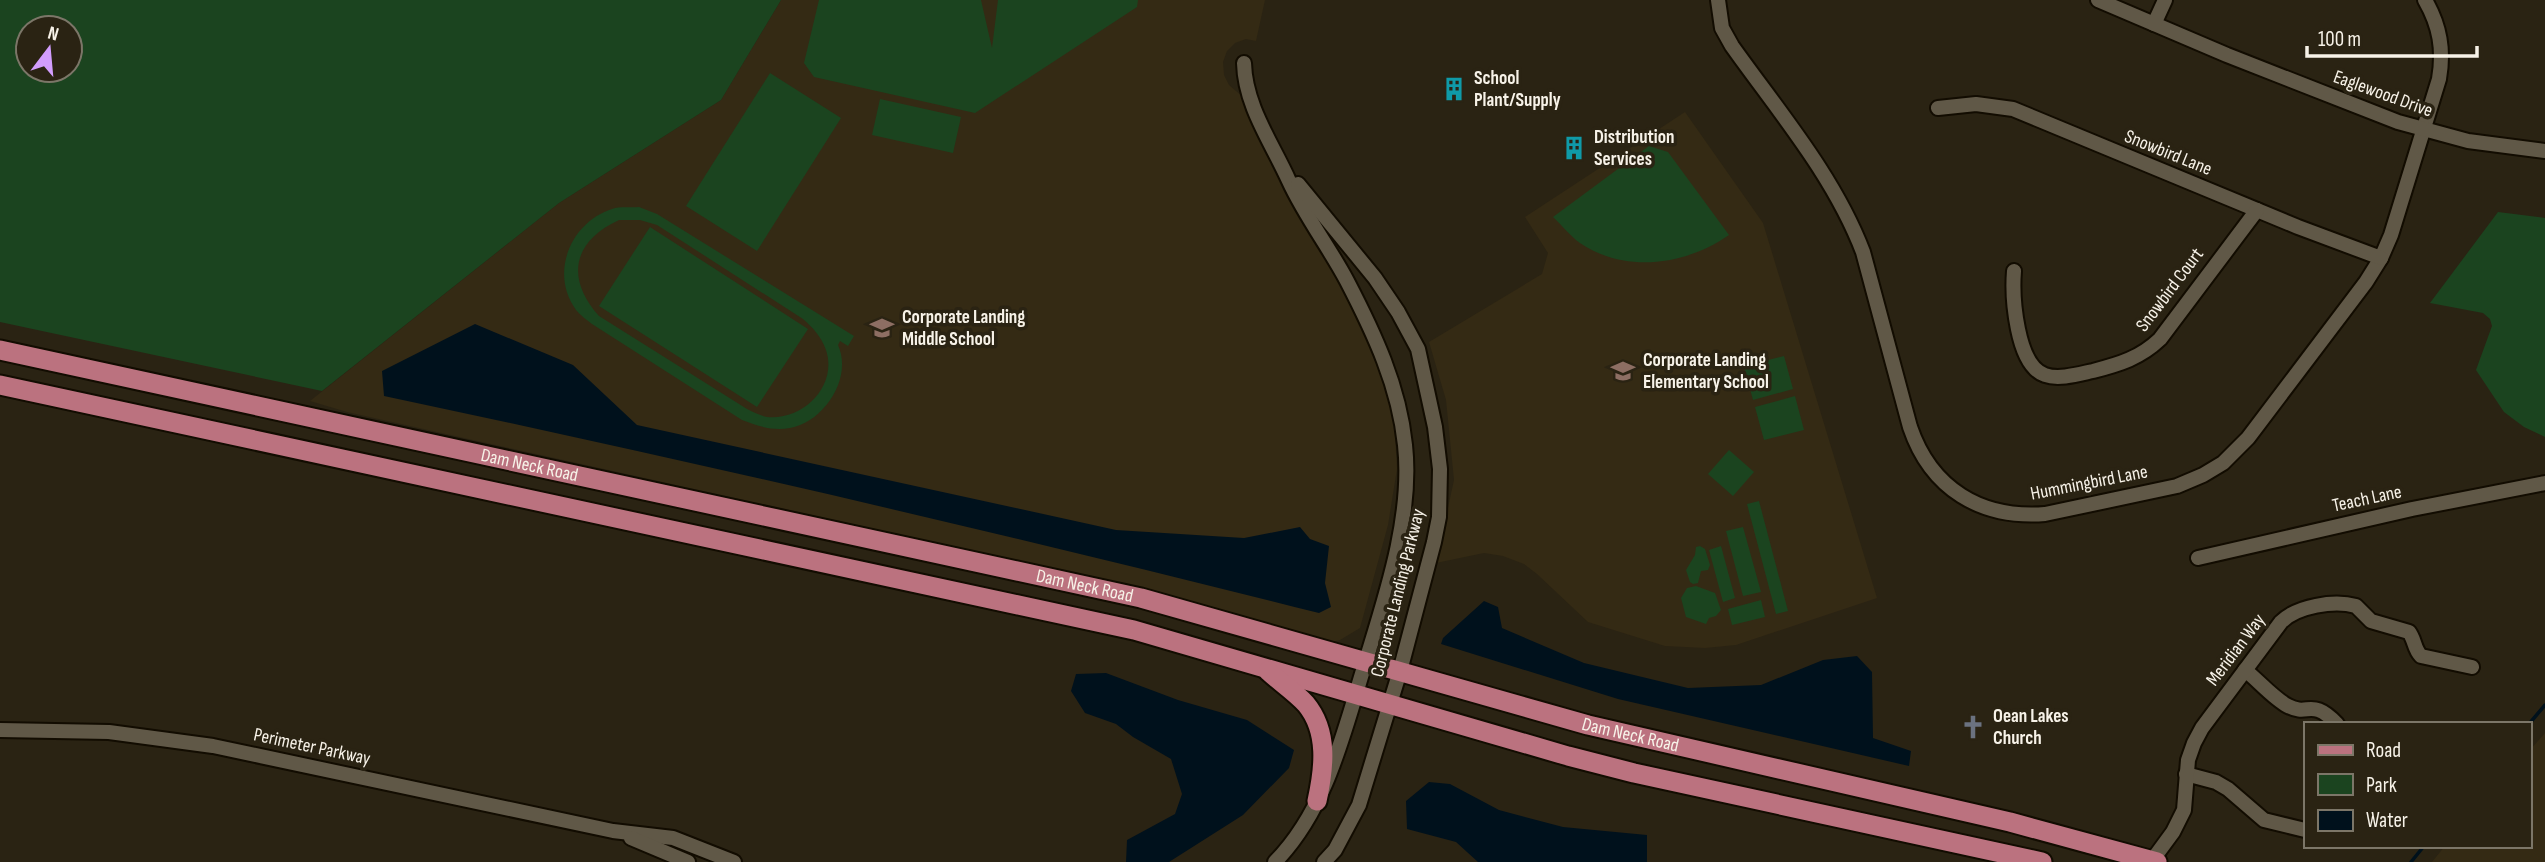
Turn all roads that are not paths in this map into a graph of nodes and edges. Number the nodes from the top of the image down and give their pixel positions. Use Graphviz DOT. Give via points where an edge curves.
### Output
graph roads {
  1 [pos="1718,0"];
  2 [pos="2098,0"];
  3 [pos="2165,0"];
  4 [pos="2425,0"];
  5 [pos="2154,23"];
  6 [pos="1244,63"];
  7 [pos="1938,108"];
  8 [pos="2424,130"];
  9 [pos="2545,151"];
  10 [pos="1278,156"];
  11 [pos="2257,210"];
  12 [pos="2381,258"];
  13 [pos="2014,271"];
  14 [pos="0,350"];
  15 [pos="0,385"];
  16 [pos="2545,483"];
  17 [pos="2198,558"];
  18 [pos="1366,661"];
  19 [pos="2472,667"];
  20 [pos="1265,668"];
  21 [pos="2245,670"];
  22 [pos="1400,671"];
  23 [pos="1356,694"];
  24 [pos="1390,704"];
  25 [pos="2335,722"];
  26 [pos="0,730"];
  27 [pos="2186,774"];
  28 [pos="1317,801"];
  29 [pos="2304,830"];
  30 [pos="613,831"];
  31 [pos="688,862"];
  32 [pos="734,862"];
  33 [pos="1275,862"];
  34 [pos="1324,862"];
  35 [pos="2042,862"];
  36 [pos="2153,862"];
  1 -- 12 [label="street, Hummingbird Lane" via="1722,29 1732,46 1826,178 1853,226 1920,450 1950,488 1991,510 2045,514 2177,486 2223,463 2248,438"];
  2 -- 5 [label="street, Eaglewood Drive"];
  3 -- 5 [label="street"];
  4 -- 8 [label="street, Hummingbird Lane" via="2442,48 2439,79"];
  5 -- 8 [label="street, Eaglewood Drive"];
  6 -- 10 [label="street, Corporate Landing Parkway" via="1254,110"];
  7 -- 11 [label="street, Snowbird Lane" via="1976,104 2013,109"];
  8 -- 9 [label="street, Eaglewood Drive"];
  8 -- 12 [label="street, Hummingbird Lane"];
  10 -- 18 [label="street, Corporate Landing Parkway" via="1378,344 1401,418 1405,447 1397,551"];
  10 -- 22 [label="street, Corporate Landing Parkway" via="1392,303 1418,349 1423,369 1440,469 1439,517"];
  11 -- 12 [label="street, Snowbird Lane"];
  11 -- 13 [label="street, Snowbird Court" via="2160,339 2123,363 2071,376 2045,376 2036,369 2024,352 2016,317"];
  14 -- 18 [label="main road, Dam Neck Road" via="1141,598"];
  15 -- 20 [label="main road, Dam Neck Road" via="1134,630"];
  16 -- 17 [label="street, Teach Lane"];
  18 -- 22 [label="main road, Dam Neck Road"];
  18 -- 23 [label="street, Corporate Landing Parkway"];
  19 -- 21 [label="street, Meridian Way" via="2421,656 2409,632 2371,621 2351,605 2296,610 2281,622"];
  20 -- 23 [label="main road, Dam Neck Road"];
  20 -- 28 [label="main road" via="1306,705 1318,726 1324,757"];
  21 -- 25 [label="street" via="2286,705 2323,710"];
  21 -- 27 [label="street, Meridian Way" via="2202,728"];
  22 -- 24 [label="street, Corporate Landing Parkway"];
  22 -- 36 [label="main road, Dam Neck Road" via="1647,740 2010,822"];
  23 -- 24 [label="main road, Dam Neck Road"];
  23 -- 28 [label="street, Corporate Landing Parkway"];
  24 -- 34 [label="street, Corporate Landing Parkway" via="1359,805"];
  24 -- 35 [label="main road, Dam Neck Road" via="1634,773"];
  26 -- 30 [label="street, Perimeter Parkway" via="109,732 213,746"];
  27 -- 29 [label="street" via="2228,789 2264,820"];
  27 -- 36 [label="street, Meridian Way" via="2183,810"];
  28 -- 33 [label="street, Corporate Landing Parkway" via="1297,837"];
  30 -- 31 [label="street, Perimeter Parkway"];
  30 -- 32 [label="street, Perimeter Parkway" via="673,838"];
}
